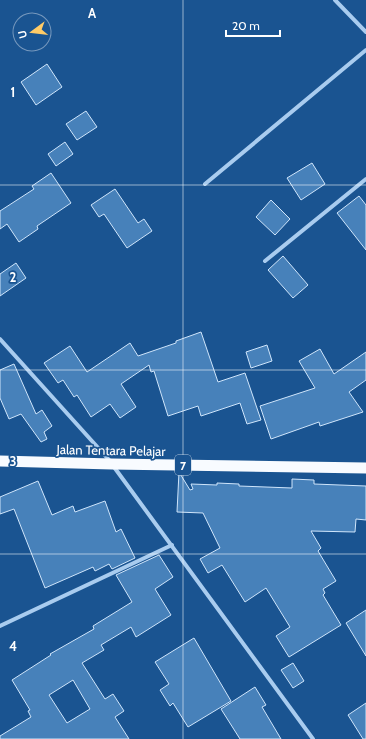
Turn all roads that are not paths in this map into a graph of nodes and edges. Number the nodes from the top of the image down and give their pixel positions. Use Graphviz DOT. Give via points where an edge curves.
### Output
graph roads {
  1 [pos="335,0"];
  2 [pos="366,32"];
  3 [pos="366,50"];
  4 [pos="366,179"];
  5 [pos="205,184"];
  6 [pos="266,261"];
  7 [pos="0,339"];
  8 [pos="0,461"];
  9 [pos="112,464"];
  10 [pos="366,468"];
  11 [pos="172,545"];
  12 [pos="0,626"];
  13 [pos="313,739"];
  1 -- 2 [label="street"];
  3 -- 5 [label="street"];
  4 -- 6 [label="street"];
  7 -- 9 [label="street"];
  8 -- 9 [label="highway, Jalan Tentara Pelajar / 7"];
  9 -- 10 [label="highway, Jalan Tentara Pelajar / 7"];
  9 -- 11 [label="street"];
  11 -- 12 [label="street"];
  11 -- 13 [label="street"];
}
